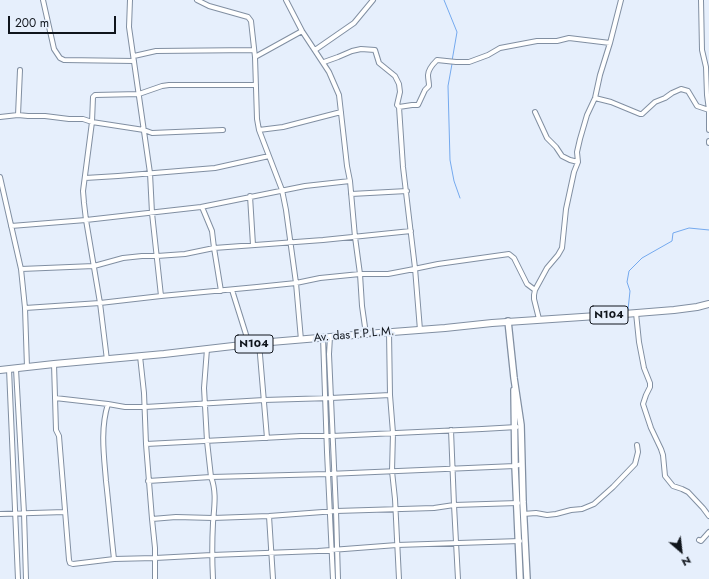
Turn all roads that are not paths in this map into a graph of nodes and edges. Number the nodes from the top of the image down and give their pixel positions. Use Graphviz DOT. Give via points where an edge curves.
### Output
graph roads {
  1 [pos="42,0"];
  2 [pos="130,0"];
  3 [pos="197,0"];
  4 [pos="286,0"];
  5 [pos="373,0"];
  6 [pos="621,0"];
  7 [pos="701,0"];
  8 [pos="302,31"];
  9 [pos="610,43"];
  10 [pos="254,50"];
  11 [pos="315,50"];
  12 [pos="255,57"];
  13 [pos="134,58"];
  14 [pos="324,62"];
  15 [pos="20,70"];
  16 [pos="256,85"];
  17 [pos="139,94"];
  18 [pos="595,98"];
  19 [pos="398,107"];
  20 [pos="709,110"];
  21 [pos="341,112"];
  22 [pos="535,112"];
  23 [pos="18,115"];
  24 [pos="0,117"];
  25 [pos="92,122"];
  26 [pos="144,130"];
  27 [pos="224,130"];
  28 [pos="259,130"];
  29 [pos="709,130"];
  30 [pos="269,156"];
  31 [pos="578,162"];
  32 [pos="150,173"];
  33 [pos="0,177"];
  34 [pos="85,178"];
  35 [pos="350,181"];
  36 [pos="282,190"];
  37 [pos="407,191"];
  38 [pos="351,194"];
  39 [pos="250,196"];
  40 [pos="202,207"];
  41 [pos="152,213"];
  42 [pos="86,220"];
  43 [pos="11,226"];
  44 [pos="410,231"];
  45 [pos="355,237"];
  46 [pos="290,243"];
  47 [pos="253,245"];
  48 [pos="214,248"];
  49 [pos="157,256"];
  50 [pos="94,266"];
  51 [pos="416,268"];
  52 [pos="21,269"];
  53 [pos="360,274"];
  54 [pos="296,283"];
  55 [pos="232,290"];
  56 [pos="535,290"];
  57 [pos="221,291"];
  58 [pos="161,296"];
  59 [pos="100,303"];
  60 [pos="709,304"];
  61 [pos="25,308"];
  62 [pos="636,313"];
  63 [pos="539,319"];
  64 [pos="508,322"];
  65 [pos="420,330"];
  66 [pos="389,332"];
  67 [pos="366,334"];
  68 [pos="323,337"];
  69 [pos="330,337"];
  70 [pos="301,340"];
  71 [pos="259,343"];
  72 [pos="249,344"];
  73 [pos="207,349"];
  74 [pos="140,356"];
  75 [pos="107,360"];
  76 [pos="54,364"];
  77 [pos="27,367"];
  78 [pos="13,369"];
  79 [pos="0,370"];
  80 [pos="390,395"];
  81 [pos="55,398"];
  82 [pos="325,398"];
  83 [pos="331,398"];
  84 [pos="264,400"];
  85 [pos="108,404"];
  86 [pos="204,404"];
  87 [pos="145,407"];
  88 [pos="518,426"];
  89 [pos="451,430"];
  90 [pos="393,433"];
  91 [pos="326,436"];
  92 [pos="332,436"];
  93 [pos="267,438"];
  94 [pos="207,441"];
  95 [pos="146,444"];
  96 [pos="637,445"];
  97 [pos="522,464"];
  98 [pos="515,466"];
  99 [pos="452,468"];
  100 [pos="392,471"];
  101 [pos="328,474"];
  102 [pos="334,474"];
  103 [pos="211,477"];
  104 [pos="148,481"];
  105 [pos="520,503"];
  106 [pos="454,505"];
  107 [pos="395,508"];
  108 [pos="330,511"];
  109 [pos="336,511"];
  110 [pos="65,512"];
  111 [pos="24,513"];
  112 [pos="0,514"];
  113 [pos="15,514"];
  114 [pos="523,514"];
  115 [pos="269,516"];
  116 [pos="709,516"];
  117 [pos="213,518"];
  118 [pos="152,519"];
  119 [pos="709,532"];
  120 [pos="522,540"];
  121 [pos="699,540"];
  122 [pos="456,543"];
  123 [pos="397,545"];
  124 [pos="332,549"];
  125 [pos="337,549"];
  126 [pos="271,553"];
  127 [pos="212,555"];
  128 [pos="155,558"];
  129 [pos="114,559"];
  130 [pos="18,579"];
  131 [pos="26,579"];
  132 [pos="155,579"];
  133 [pos="213,579"];
  134 [pos="273,579"];
  135 [pos="333,579"];
  136 [pos="338,579"];
  137 [pos="399,579"];
  138 [pos="458,579"];
  139 [pos="520,579"];
  140 [pos="528,579"];
  1 -- 13 [label="street" via="54,49 60,58"];
  2 -- 13 [label="street" via="129,27"];
  3 -- 10 [label="street" via="248,17 251,21"];
  4 -- 8 [label="street"];
  5 -- 11 [label="street" via="354,23"];
  6 -- 9 [label="street"];
  7 -- 20 [label="street" via="702,50 706,67"];
  8 -- 11 [label="street"];
  8 -- 12 [label="street"];
  9 -- 18 [label="street"];
  9 -- 19 [label="street" via="569,38 537,41 500,48 469,62 437,60 428,75 429,86 418,105"];
  10 -- 12 [label="street"];
  10 -- 13 [label="street" via="156,51"];
  11 -- 14 [label="street"];
  12 -- 16 [label="street"];
  13 -- 17 [label="street"];
  14 -- 19 [label="street" via="352,51 375,50 379,63 395,76 399,84"];
  14 -- 21 [label="street" via="339,95"];
  15 -- 23 [label="street"];
  16 -- 17 [label="street" via="169,85"];
  16 -- 28 [label="street"];
  17 -- 25 [label="street" via="95,95"];
  17 -- 26 [label="street"];
  18 -- 20 [label="street" via="642,114 655,102 681,89 688,91 697,106"];
  18 -- 31 [label="street" via="580,139"];
  19 -- 37 [label="street"];
  20 -- 29 [label="street"];
  21 -- 28 [label="street"];
  21 -- 35 [label="street"];
  22 -- 31 [label="street" via="547,138 562,156"];
  23 -- 24 [label="street"];
  23 -- 25 [label="street" via="83,119"];
  25 -- 26 [label="street"];
  25 -- 34 [label="street"];
  26 -- 27 [label="street" via="152,133"];
  26 -- 32 [label="street"];
  28 -- 30 [label="street"];
  30 -- 32 [label="street" via="215,168"];
  30 -- 36 [label="street"];
  31 -- 56 [label="street" via="566,209 562,248"];
  32 -- 34 [label="street"];
  32 -- 41 [label="street"];
  33 -- 43 [label="street"];
  34 -- 42 [label="street"];
  35 -- 36 [label="street"];
  35 -- 38 [label="street"];
  36 -- 39 [label="street"];
  36 -- 46 [label="street"];
  37 -- 38 [label="street"];
  37 -- 44 [label="street"];
  38 -- 45 [label="street"];
  39 -- 40 [label="street"];
  39 -- 47 [label="street"];
  40 -- 41 [label="street"];
  40 -- 48 [label="street" via="212,231"];
  41 -- 42 [label="street"];
  41 -- 49 [label="street"];
  42 -- 43 [label="street"];
  42 -- 50 [label="street"];
  43 -- 52 [label="street"];
  44 -- 45 [label="street"];
  44 -- 51 [label="street"];
  45 -- 46 [label="street"];
  45 -- 53 [label="street"];
  46 -- 47 [label="street"];
  46 -- 54 [label="street"];
  47 -- 48 [label="street"];
  48 -- 49 [label="street"];
  48 -- 57 [label="street"];
  49 -- 50 [label="street" via="123,258"];
  49 -- 58 [label="street"];
  50 -- 52 [label="street"];
  50 -- 59 [label="street"];
  51 -- 53 [label="street" via="388,274"];
  51 -- 56 [label="street" via="509,254 514,258 527,284"];
  51 -- 65 [label="street"];
  52 -- 61 [label="street"];
  53 -- 54 [label="street"];
  53 -- 67 [label="street"];
  54 -- 55 [label="street"];
  54 -- 70 [label="street"];
  55 -- 57 [label="street"];
  55 -- 72 [label="street"];
  56 -- 63 [label="street" via="534,299"];
  57 -- 58 [label="street"];
  58 -- 59 [label="street"];
  59 -- 61 [label="street"];
  59 -- 75 [label="street"];
  60 -- 62 [label="main road, Av. das F.P.L.M. / N104"];
  61 -- 77 [label="street"];
  62 -- 63 [label="main road, Av. das F.P.L.M. / N104"];
  62 -- 116 [label="street" via="644,368 650,383 643,404 663,455 665,476 673,486 688,492"];
  63 -- 64 [label="main road, Av. das F.P.L.M. / N104"];
  64 -- 65 [label="main road, Av. das F.P.L.M. / N104"];
  64 -- 88 [label="street"];
  65 -- 66 [label="main road, Av. das F.P.L.M. / N104"];
  66 -- 67 [label="main road, Av. das F.P.L.M. / N104"];
  66 -- 80 [label="street"];
  67 -- 69 [label="main road, Av. das F.P.L.M. / N104"];
  68 -- 69 [label="main road, Av. das F.P.L.M. / N104"];
  68 -- 70 [label="main road, Av. das F.P.L.M. / N104"];
  68 -- 82 [label="street"];
  69 -- 83 [label="street"];
  70 -- 71 [label="main road, Av. das F.P.L.M. / N104"];
  71 -- 72 [label="main road, Av. das F.P.L.M. / N104"];
  71 -- 84 [label="street"];
  72 -- 73 [label="main road, Av. das F.P.L.M. / N104"];
  73 -- 74 [label="main road, Av. das F.P.L.M. / N104"];
  73 -- 86 [label="street"];
  74 -- 75 [label="main road, Av. das F.P.L.M. / N104"];
  74 -- 87 [label="street"];
  75 -- 76 [label="main road, Av. das F.P.L.M. / N104"];
  76 -- 77 [label="main road, Av. das F.P.L.M. / N104"];
  76 -- 81 [label="street"];
  77 -- 78 [label="main road, Av. das F.P.L.M. / N104"];
  78 -- 79 [label="main road, Av. das F.P.L.M. / N104"];
  78 -- 111 [label="street"];
  78 -- 113 [label="street"];
  80 -- 83 [label="street"];
  80 -- 90 [label="street"];
  81 -- 85 [label="street"];
  81 -- 110 [label="street"];
  82 -- 83 [label="street"];
  82 -- 84 [label="street"];
  82 -- 91 [label="street"];
  83 -- 92 [label="street"];
  84 -- 86 [label="street"];
  84 -- 93 [label="street"];
  85 -- 87 [label="street"];
  85 -- 129 [label="street" via="103,436"];
  86 -- 87 [label="street"];
  86 -- 94 [label="street"];
  87 -- 95 [label="street"];
  88 -- 89 [label="street"];
  88 -- 97 [label="street"];
  88 -- 98 [label="street"];
  89 -- 90 [label="street"];
  89 -- 99 [label="street"];
  90 -- 92 [label="street"];
  90 -- 100 [label="street"];
  91 -- 92 [label="street"];
  91 -- 93 [label="street"];
  91 -- 101 [label="street"];
  92 -- 102 [label="street"];
  93 -- 94 [label="street"];
  94 -- 95 [label="street"];
  94 -- 103 [label="street"];
  95 -- 104 [label="street"];
  96 -- 114 [label="street" via="638,452 634,464 594,504 556,514"];
  97 -- 98 [label="street"];
  97 -- 105 [label="street"];
  98 -- 99 [label="street"];
  98 -- 105 [label="street"];
  99 -- 100 [label="street"];
  99 -- 106 [label="street"];
  100 -- 102 [label="street"];
  100 -- 107 [label="street"];
  101 -- 102 [label="street"];
  101 -- 103 [label="street"];
  101 -- 108 [label="street"];
  102 -- 109 [label="street"];
  103 -- 104 [label="street"];
  103 -- 117 [label="street" via="215,497"];
  104 -- 118 [label="street"];
  105 -- 106 [label="street"];
  105 -- 114 [label="street"];
  105 -- 120 [label="street"];
  106 -- 107 [label="street"];
  106 -- 122 [label="street"];
  107 -- 109 [label="street"];
  107 -- 123 [label="street"];
  108 -- 109 [label="street"];
  108 -- 115 [label="street"];
  108 -- 124 [label="street"];
  109 -- 125 [label="street"];
  110 -- 111 [label="street"];
  110 -- 129 [label="street" via="70,563"];
  111 -- 113 [label="street"];
  111 -- 131 [label="street"];
  112 -- 113 [label="street"];
  113 -- 130 [label="street"];
  114 -- 120 [label="street"];
  115 -- 117 [label="street"];
  115 -- 126 [label="street"];
  117 -- 118 [label="street"];
  117 -- 127 [label="street"];
  118 -- 128 [label="street"];
  119 -- 121 [label="street" via="702,541"];
  120 -- 122 [label="street"];
  120 -- 139 [label="street"];
  120 -- 140 [label="street"];
  122 -- 123 [label="street"];
  122 -- 138 [label="street"];
  123 -- 125 [label="street"];
  123 -- 137 [label="street"];
  124 -- 125 [label="street"];
  124 -- 126 [label="street"];
  124 -- 135 [label="street"];
  125 -- 136 [label="street"];
  126 -- 127 [label="street"];
  126 -- 134 [label="street"];
  127 -- 128 [label="street"];
  127 -- 133 [label="street"];
  128 -- 129 [label="street"];
  128 -- 132 [label="street"];
  139 -- 140 [label="street"];
}
